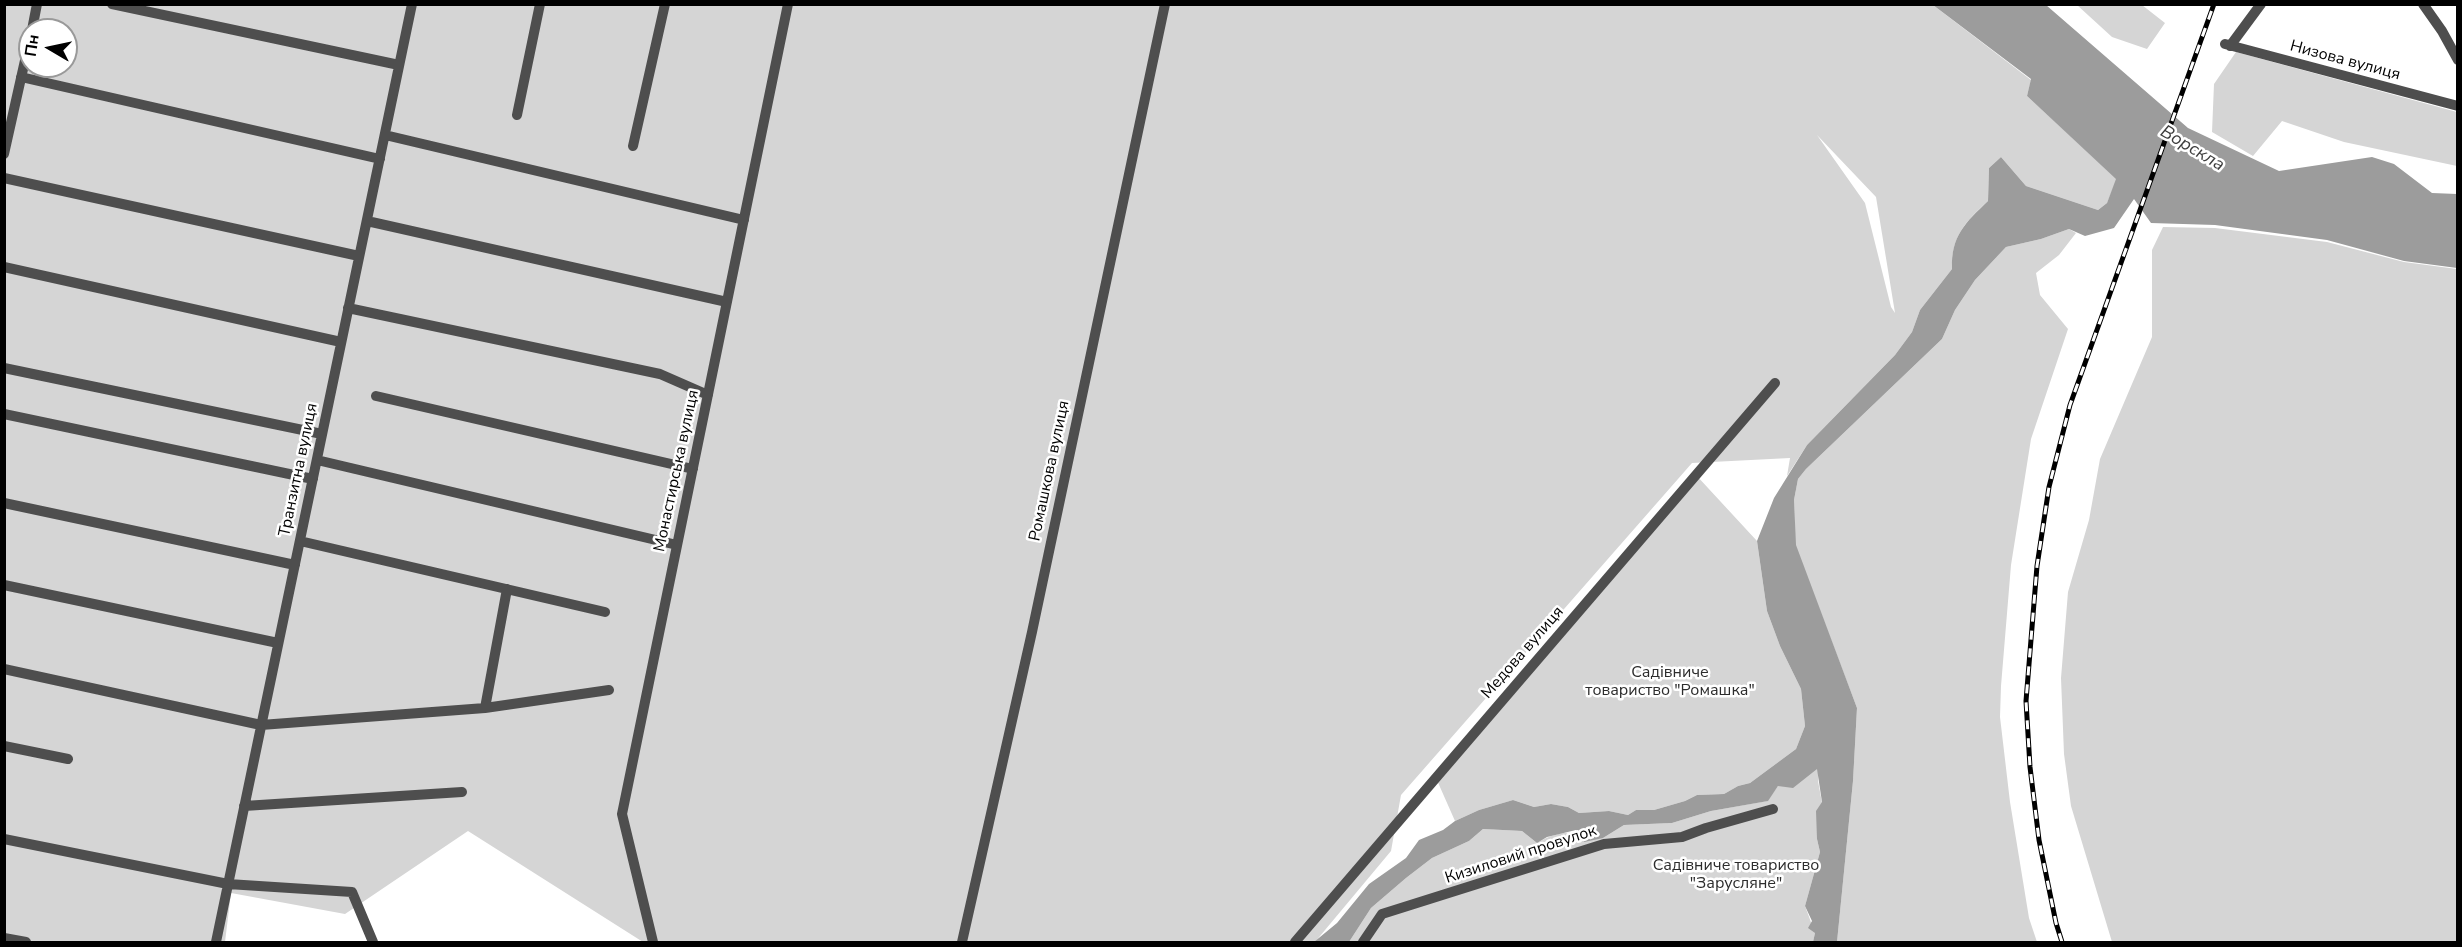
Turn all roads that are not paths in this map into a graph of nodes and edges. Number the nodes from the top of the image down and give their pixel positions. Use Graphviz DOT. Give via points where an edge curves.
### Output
graph roads {
  1 [pos="112,4"];
  2 [pos="412,4"];
  3 [pos="540,4"];
  4 [pos="665,4"];
  5 [pos="788,4"];
  6 [pos="1165,4"];
  7 [pos="2261,4"];
  8 [pos="2423,4"];
  9 [pos="2457,60"];
  10 [pos="399,65"];
  11 [pos="21,78"];
  12 [pos="25,78"];
  13 [pos="2457,106"];
  14 [pos="517,115"];
  15 [pos="384,135"];
  16 [pos="633,146"];
  17 [pos="4,154"];
  18 [pos="380,159"];
  19 [pos="4,178"];
  20 [pos="744,220"];
  21 [pos="367,221"];
  22 [pos="359,256"];
  23 [pos="4,267"];
  24 [pos="727,302"];
  25 [pos="348,308"];
  26 [pos="341,342"];
  27 [pos="4,368"];
  28 [pos="1775,383"];
  29 [pos="708,395"];
  30 [pos="376,396"];
  31 [pos="4,414"];
  32 [pos="322,434"];
  33 [pos="317,460"];
  34 [pos="693,469"];
  35 [pos="313,479"];
  36 [pos="4,503"];
  37 [pos="300,542"];
  38 [pos="677,545"];
  39 [pos="295,565"];
  40 [pos="4,585"];
  41 [pos="507,589"];
  42 [pos="605,612"];
  43 [pos="278,643"];
  44 [pos="4,669"];
  45 [pos="609,690"];
  46 [pos="485,708"];
  47 [pos="261,725"];
  48 [pos="4,746"];
  49 [pos="68,759"];
  50 [pos="462,792"];
  51 [pos="244,806"];
  52 [pos="1773,809"];
  53 [pos="4,839"];
  54 [pos="228,884"];
  55 [pos="4,938"];
  56 [pos="26,942"];
  57 [pos="216,942"];
  58 [pos="373,942"];
  59 [pos="653,942"];
  60 [pos="962,942"];
  61 [pos="1294,942"];
  62 [pos="1363,942"];
  1 -- 10 [label="street"];
  2 -- 10 [label="street, Транзитна вулиця"];
  3 -- 14 [label="street"];
  4 -- 16 [label="street"];
  5 -- 20 [label="street, Монастирська вулиця"];
  6 -- 60 [label="street, Ромашкова вулиця"];
  7 -- 13 [label="street, Низова вулиця" via="2228,45"];
  8 -- 9 [label="street"];
  10 -- 15 [label="street, Транзитна вулиця"];
  11 -- 17 [label="street"];
  12 -- 18 [label="street"];
  15 -- 18 [label="street, Транзитна вулиця"];
  15 -- 20 [label="street"];
  18 -- 21 [label="street, Транзитна вулиця"];
  19 -- 22 [label="street"];
  20 -- 24 [label="street, Монастирська вулиця"];
  21 -- 22 [label="street, Транзитна вулиця"];
  21 -- 24 [label="street"];
  22 -- 25 [label="street, Транзитна вулиця"];
  23 -- 26 [label="street"];
  24 -- 29 [label="street, Монастирська вулиця"];
  25 -- 26 [label="street, Транзитна вулиця"];
  25 -- 29 [label="street" via="660,374"];
  26 -- 32 [label="street, Транзитна вулиця"];
  27 -- 32 [label="street"];
  28 -- 61 [label="street, Медова вулиця"];
  29 -- 34 [label="street, Монастирська вулиця"];
  30 -- 34 [label="street"];
  31 -- 35 [label="street"];
  32 -- 33 [label="street, Транзитна вулиця"];
  33 -- 35 [label="street, Транзитна вулиця"];
  33 -- 38 [label="street"];
  34 -- 38 [label="street, Монастирська вулиця"];
  35 -- 37 [label="street, Транзитна вулиця"];
  36 -- 39 [label="street"];
  37 -- 39 [label="street, Транзитна вулиця"];
  37 -- 41 [label="street"];
  38 -- 59 [label="street, Монастирська вулиця" via="622,814"];
  39 -- 43 [label="street, Транзитна вулиця"];
  40 -- 43 [label="street"];
  41 -- 42 [label="street"];
  41 -- 46 [label="street"];
  43 -- 47 [label="street, Транзитна вулиця"];
  44 -- 47 [label="street"];
  45 -- 46 [label="street"];
  46 -- 47 [label="street"];
  47 -- 51 [label="street, Транзитна вулиця"];
  48 -- 49 [label="street"];
  50 -- 51 [label="street"];
  51 -- 54 [label="street, Транзитна вулиця"];
  52 -- 62 [label="street, Кизиловий провулок" via="1682,837 1604,844 1382,914"];
  53 -- 54 [label="street"];
  54 -- 57 [label="street, Транзитна вулиця"];
  54 -- 58 [label="street" via="352,892"];
  55 -- 56 [label="street"];
}
